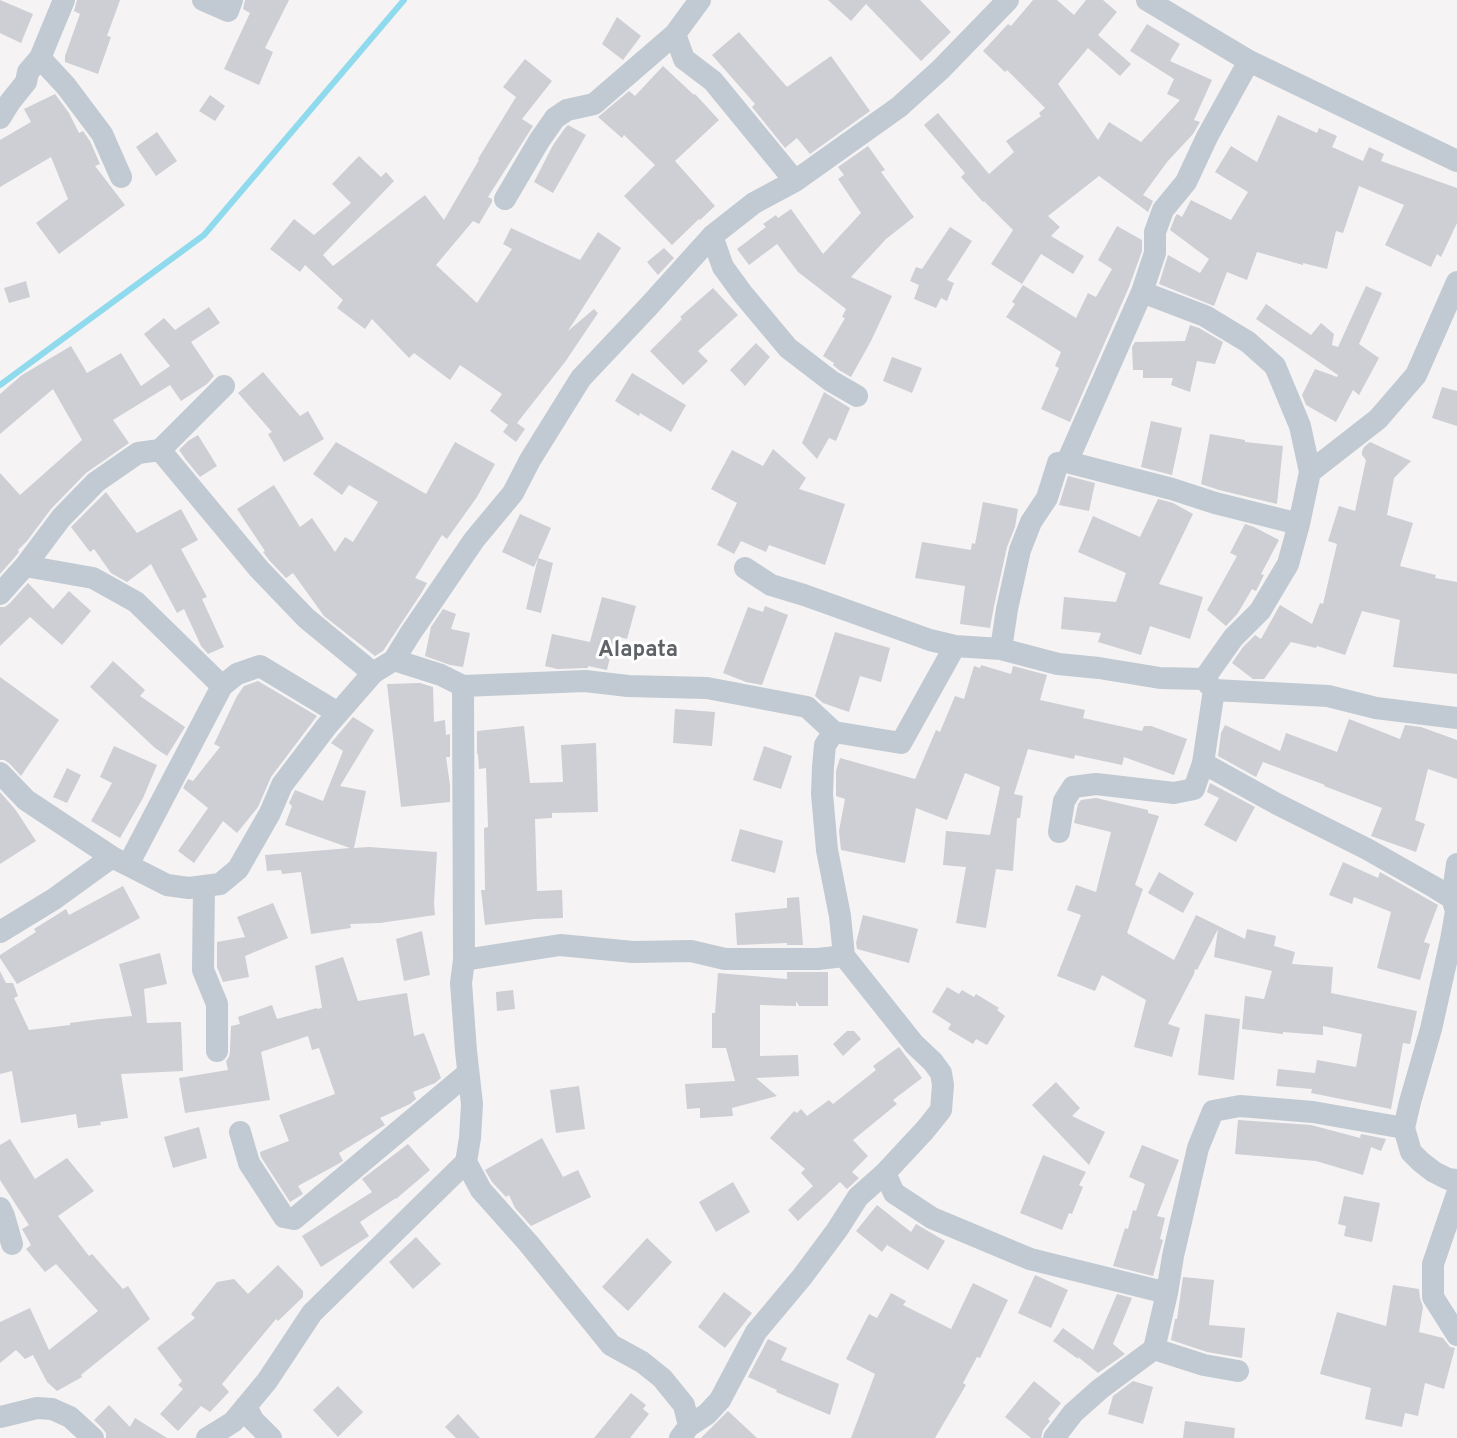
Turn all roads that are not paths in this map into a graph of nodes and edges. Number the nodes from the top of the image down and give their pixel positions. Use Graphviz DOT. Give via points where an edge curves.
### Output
graph roads {
  1 [pos="64,0"];
  2 [pos="203,0"];
  3 [pos="232,0"];
  4 [pos="700,0"];
  5 [pos="1008,0"];
  6 [pos="1147,0"];
  7 [pos="675,34"];
  8 [pos="40,58"];
  9 [pos="1249,61"];
  10 [pos="0,118"];
  11 [pos="1457,161"];
  12 [pos="120,177"];
  13 [pos="795,181"];
  14 [pos="505,199"];
  15 [pos="712,236"];
  16 [pos="1457,282"];
  17 [pos="1142,292"];
  18 [pos="224,386"];
  19 [pos="857,396"];
  20 [pos="160,450"];
  21 [pos="1067,462"];
  22 [pos="1310,472"];
  23 [pos="1299,524"];
  24 [pos="25,566"];
  25 [pos="745,568"];
  26 [pos="0,594"];
  27 [pos="955,646"];
  28 [pos="1002,649"];
  29 [pos="394,660"];
  30 [pos="373,673"];
  31 [pos="1209,684"];
  32 [pos="222,686"];
  33 [pos="463,686"];
  34 [pos="338,713"];
  35 [pos="1457,718"];
  36 [pos="834,732"];
  37 [pos="1203,763"];
  38 [pos="0,772"];
  39 [pos="1059,832"];
  40 [pos="120,861"];
  41 [pos="1457,864"];
  42 [pos="204,886"];
  43 [pos="1452,898"];
  44 [pos="0,932"];
  45 [pos="844,956"];
  46 [pos="464,960"];
  47 [pos="217,1051"];
  48 [pos="468,1073"];
  49 [pos="1404,1128"];
  50 [pos="240,1132"];
  51 [pos="466,1162"];
  52 [pos="885,1173"];
  53 [pos="1457,1180"];
  54 [pos="1457,1194"];
  55 [pos="0,1208"];
  56 [pos="12,1244"];
  57 [pos="1167,1293"];
  58 [pos="1457,1335"];
  59 [pos="1154,1349"];
  60 [pos="1238,1371"];
  61 [pos="246,1406"];
  62 [pos="0,1417"];
  63 [pos="685,1432"];
  64 [pos="93,1438"];
  65 [pos="207,1438"];
  66 [pos="271,1438"];
  67 [pos="1054,1438"];
  1 -- 8 [label="street"];
  2 -- 3 [label="street" via="228,11"];
  4 -- 7 [label="street"];
  5 -- 13 [label="street" via="899,108"];
  6 -- 9 [label="street"];
  7 -- 13 [label="street" via="684,58 713,81"];
  7 -- 14 [label="street" via="594,104 567,110 555,118"];
  8 -- 10 [label="street"];
  8 -- 12 [label="street" via="102,134"];
  9 -- 11 [label="street"];
  9 -- 17 [label="street" via="1186,182 1163,210"];
  13 -- 15 [label="street" via="754,203"];
  15 -- 19 [label="street" via="723,267 788,348"];
  15 -- 29 [label="street" via="581,378 513,493 474,540"];
  16 -- 22 [label="street" via="1416,375 1378,419"];
  17 -- 21 [label="street"];
  17 -- 22 [label="street" via="1205,316 1248,342 1275,366 1300,426"];
  18 -- 20 [label="street"];
  20 -- 24 [label="street" via="138,453 96,482 61,518"];
  20 -- 30 [label="street" via="259,569 306,618"];
  21 -- 23 [label="street"];
  21 -- 28 [label="street" via="1058,464 1047,498 1030,522 1020,550"];
  22 -- 23 [label="street"];
  23 -- 31 [label="street" via="1288,564 1260,611 1233,638"];
  24 -- 26 [label="street"];
  24 -- 32 [label="street" via="93,578 136,602"];
  25 -- 27 [label="street" via="771,585"];
  27 -- 28 [label="street"];
  27 -- 36 [label="street" via="901,743"];
  28 -- 31 [label="street" via="1058,664"];
  29 -- 30 [label="street"];
  29 -- 33 [label="street"];
  30 -- 34 [label="street"];
  31 -- 35 [label="street" via="1328,696 1376,708"];
  31 -- 37 [label="street"];
  32 -- 34 [label="street" via="237,674 260,666"];
  32 -- 40 [label="street"];
  33 -- 36 [label="street" via="585,681 707,688 807,707"];
  33 -- 46 [label="street"];
  34 -- 42 [label="street" via="282,785 238,868 220,884"];
  36 -- 45 [label="street" via="825,745 822,794"];
  37 -- 39 [label="street" via="1194,789 1174,793 1096,784 1073,787 1064,801"];
  37 -- 43 [label="street"];
  38 -- 40 [label="street" via="26,800"];
  40 -- 42 [label="street" via="167,885"];
  40 -- 44 [label="street"];
  41 -- 43 [label="street"];
  42 -- 47 [label="street" via="203,970 217,1004"];
  43 -- 49 [label="street" via="1456,912 1451,940"];
  45 -- 46 [label="street" via="725,959 691,951 633,952 560,945"];
  45 -- 52 [label="street" via="941,1072 941,1110"];
  46 -- 48 [label="street" via="461,983"];
  48 -- 50 [label="street" via="294,1219 284,1217 249,1163"];
  48 -- 51 [label="street" via="472,1104"];
  49 -- 53 [label="street" via="1411,1152 1420,1162 1448,1179"];
  49 -- 57 [label="street" via="1313,1112 1240,1106 1214,1111 1198,1148"];
  51 -- 61 [label="street" via="312,1313"];
  51 -- 63 [label="street" via="481,1190 611,1345 662,1378 684,1405"];
  52 -- 57 [label="street" via="894,1193 932,1218 1030,1259"];
  52 -- 63 [label="street" via="858,1197 802,1277 756,1332 720,1400"];
  54 -- 58 [label="street" via="1434,1264 1433,1298"];
  55 -- 56 [label="street"];
  57 -- 59 [label="street"];
  59 -- 60 [label="street"];
  59 -- 67 [label="street" via="1073,1413"];
  61 -- 65 [label="street" via="233,1422"];
  61 -- 66 [label="street" via="253,1420"];
  62 -- 64 [label="street" via="38,1408 52,1409 70,1417"];
}
